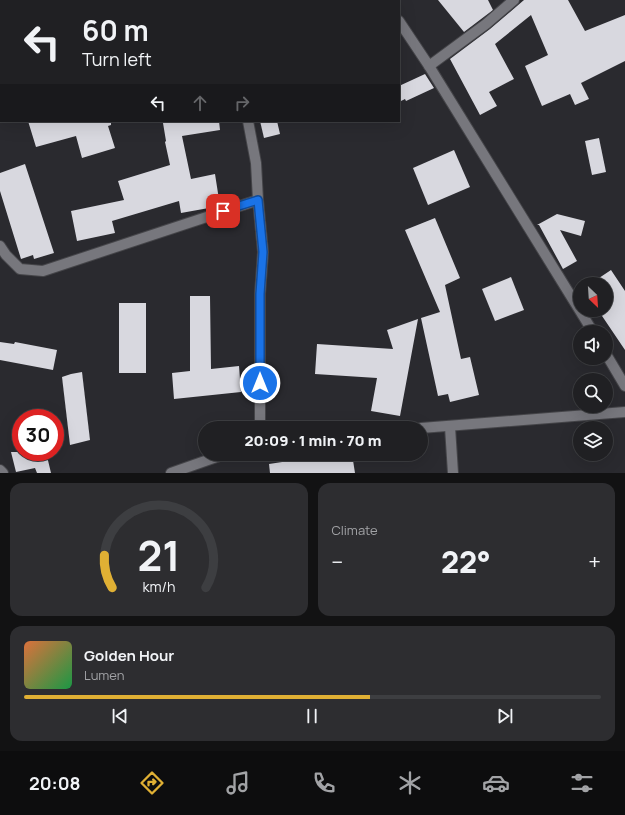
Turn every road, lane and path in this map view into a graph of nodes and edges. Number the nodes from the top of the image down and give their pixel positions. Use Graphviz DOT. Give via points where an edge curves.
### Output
graph roads {
  1 [pos="514,0"];
  2 [pos="400,22"];
  3 [pos="429,66"];
  4 [pos="248,122"];
  5 [pos="258,200"];
  6 [pos="0,246"];
  7 [pos="589,325"];
  8 [pos="613,365"];
  9 [pos="625,386"];
  10 [pos="625,412"];
  11 [pos="260,421"];
  12 [pos="450,426"];
  13 [pos="428,428"];
  14 [pos="205,461"];
  15 [pos="0,470"];
  16 [pos="3,473"];
  17 [pos="172,473"];
  18 [pos="453,473"];
  1 -- 3 [label="street"];
  2 -- 3 [label="street"];
  3 -- 7 [label="street"];
  4 -- 5 [label="street" via="256,163"];
  5 -- 6 [label="street" via="43,271 20,269"];
  5 -- 11 [label="street" via="263,252 260,294"];
  8 -- 9 [label="street"];
  10 -- 12 [label="street"];
  12 -- 13 [label="street"];
  12 -- 18 [label="street"];
  14 -- 17 [label="street"];
  15 -- 16 [label="street"];
}
